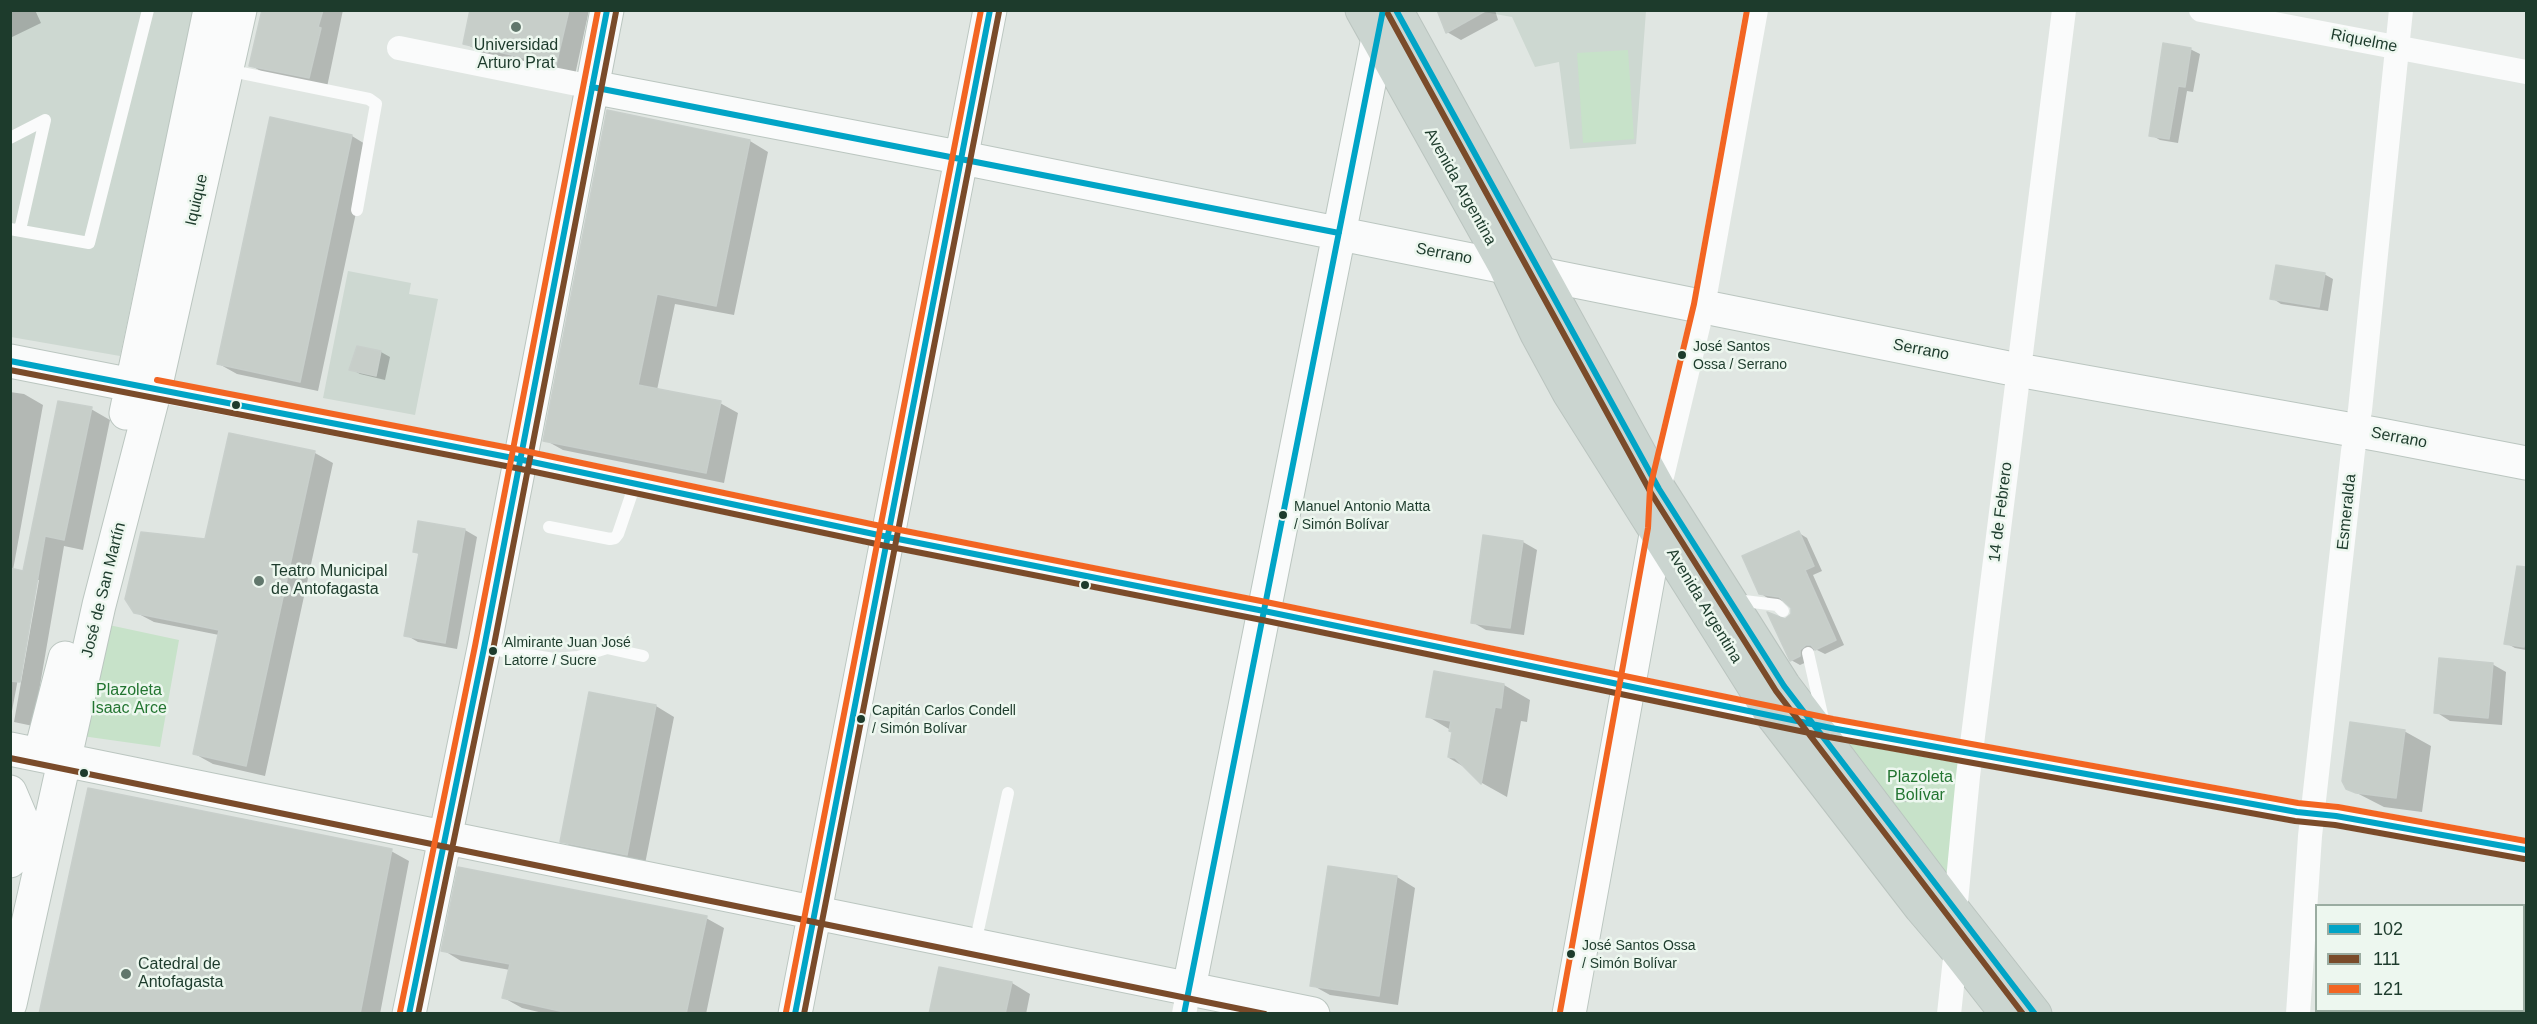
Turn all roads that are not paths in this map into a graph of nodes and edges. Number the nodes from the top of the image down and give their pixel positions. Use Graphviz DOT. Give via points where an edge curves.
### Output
graph roads {
  1 [pos="148,10"];
  2 [pos="210,10"];
  3 [pos="240,10"];
  4 [pos="607,10"];
  5 [pos="990,10"];
  6 [pos="1396,10"];
  7 [pos="1756,10"];
  8 [pos="2064,10"];
  9 [pos="2201,10"];
  10 [pos="2401,10"];
  11 [pos="1374,20"];
  12 [pos="2396,47"];
  13 [pos="399,48"];
  14 [pos="226,70"];
  15 [pos="2526,72"];
  16 [pos="592,87"];
  17 [pos="10,138"];
  18 [pos="963,158"];
  19 [pos="357,210"];
  20 [pos="15,230"];
  21 [pos="1339,233"];
  22 [pos="1505,266"];
  23 [pos="1539,273"];
  24 [pos="1703,306"];
  25 [pos="10,360"];
  26 [pos="2018,370"];
  27 [pos="143,387"];
  28 [pos="2357,430"];
  29 [pos="518,459"];
  30 [pos="2526,464"];
  31 [pos="635,484"];
  32 [pos="1659,489"];
  33 [pos="549,527"];
  34 [pos="1657,530"];
  35 [pos="888,537"];
  36 [pos="1729,599"];
  37 [pos="1264,611"];
  38 [pos="1783,611"];
  39 [pos="483,648"];
  40 [pos="1808,653"];
  41 [pos="643,656"];
  42 [pos="1628,687"];
  43 [pos="1772,715"];
  44 [pos="1818,725"];
  45 [pos="38,755"];
  46 [pos="1971,755"];
  47 [pos="10,792"];
  48 [pos="1008,793"];
  49 [pos="2313,814"];
  50 [pos="444,837"];
  51 [pos="2526,850"];
  52 [pos="10,861"];
  53 [pos="10,906"];
  54 [pos="815,912"];
  55 [pos="1955,912"];
  56 [pos="975,945"];
  57 [pos="1956,949"];
  58 [pos="18,969"];
  59 [pos="1186,1001"];
  60 [pos="10,1004"];
  61 [pos="409,1014"];
  62 [pos="795,1014"];
  63 [pos="1313,1014"];
  64 [pos="1569,1014"];
  65 [pos="1949,1014"];
  66 [pos="2007,1014"];
  67 [pos="2035,1014"];
  68 [pos="2298,1014"];
  1 -- 20 [label="lane" via="89,243"];
  2 -- 27 [label="street, Iquique"];
  3 -- 14 [label="street, Iquique"];
  4 -- 16 [label="street"];
  5 -- 18 [label="street"];
  6 -- 23 [label="main road, Avenida Argentina"];
  7 -- 24 [label="street"];
  8 -- 26 [label="street, 14 de Febrero"];
  9 -- 12 [label="street, Riquelme"];
  10 -- 12 [label="street, Esmeralda"];
  11 -- 21 [label="street"];
  11 -- 22 [label="main road, Avenida Argentina"];
  12 -- 15 [label="street, Riquelme"];
  12 -- 28 [label="street, Esmeralda"];
  13 -- 16 [label="street, Serrano"];
  14 -- 19 [label="lane" via="369,99 376,104"];
  14 -- 27 [label="street, Iquique"];
  16 -- 18 [label="street, Serrano"];
  16 -- 29 [label="street"];
  17 -- 20 [label="lane" via="45,120"];
  18 -- 21 [label="street, Serrano"];
  18 -- 35 [label="street"];
  21 -- 22 [label="street, Serrano"];
  21 -- 37 [label="street"];
  22 -- 23 [label="street, Serrano"];
  22 -- 34 [label="main road, Avenida Argentina" via="1569,393"];
  23 -- 24 [label="street, Serrano"];
  23 -- 32 [label="main road, Avenida Argentina"];
  24 -- 26 [label="street, Serrano"];
  24 -- 32 [label="street"];
  25 -- 27 [label="street"];
  26 -- 28 [label="street, Serrano"];
  26 -- 46 [label="street, 14 de Febrero"];
  27 -- 29 [label="street"];
  27 -- 45 [label="street, José de San Martín" via="99,605"];
  28 -- 30 [label="street, Serrano"];
  28 -- 49 [label="street, Esmeralda"];
  29 -- 31 [label="street"];
  29 -- 39 [label="street"];
  31 -- 33 [label="lane" via="615,538"];
  31 -- 35 [label="street"];
  32 -- 34 [label="street"];
  32 -- 36 [label="main road, Avenida Argentina"];
  34 -- 42 [label="street"];
  34 -- 43 [label="main road, Avenida Argentina"];
  35 -- 37 [label="street"];
  35 -- 54 [label="street"];
  36 -- 38 [label="lane" via="1777,604"];
  36 -- 44 [label="main road, Avenida Argentina" via="1784,686"];
  37 -- 42 [label="street"];
  37 -- 59 [label="street"];
  39 -- 41 [label="lane" via="554,659 607,648"];
  39 -- 50 [label="street"];
  40 -- 44 [label="lane"];
  42 -- 43 [label="street"];
  42 -- 64 [label="street"];
  43 -- 44 [label="street"];
  43 -- 57 [label="main road, Avenida Argentina"];
  44 -- 46 [label="street"];
  44 -- 55 [label="main road, Avenida Argentina"];
  45 -- 50 [label="street"];
  45 -- 58 [label="street, José de San Martín"];
  46 -- 49 [label="street"];
  46 -- 55 [label="street, 14 de Febrero"];
  47 -- 52 [label="street" via="21,818"];
  48 -- 56 [label="lane"];
  49 -- 51 [label="street"];
  49 -- 68 [label="street, Esmeralda"];
  50 -- 54 [label="street"];
  50 -- 61 [label="street"];
  53 -- 58 [label="street"];
  54 -- 56 [label="street"];
  54 -- 62 [label="street"];
  55 -- 57 [label="street, 14 de Febrero"];
  55 -- 67 [label="main road, Avenida Argentina"];
  56 -- 59 [label="street"];
  57 -- 65 [label="street, 14 de Febrero"];
  57 -- 66 [label="main road, Avenida Argentina"];
  58 -- 60 [label="street, José de San Martín"];
  59 -- 63 [label="street"];
}
